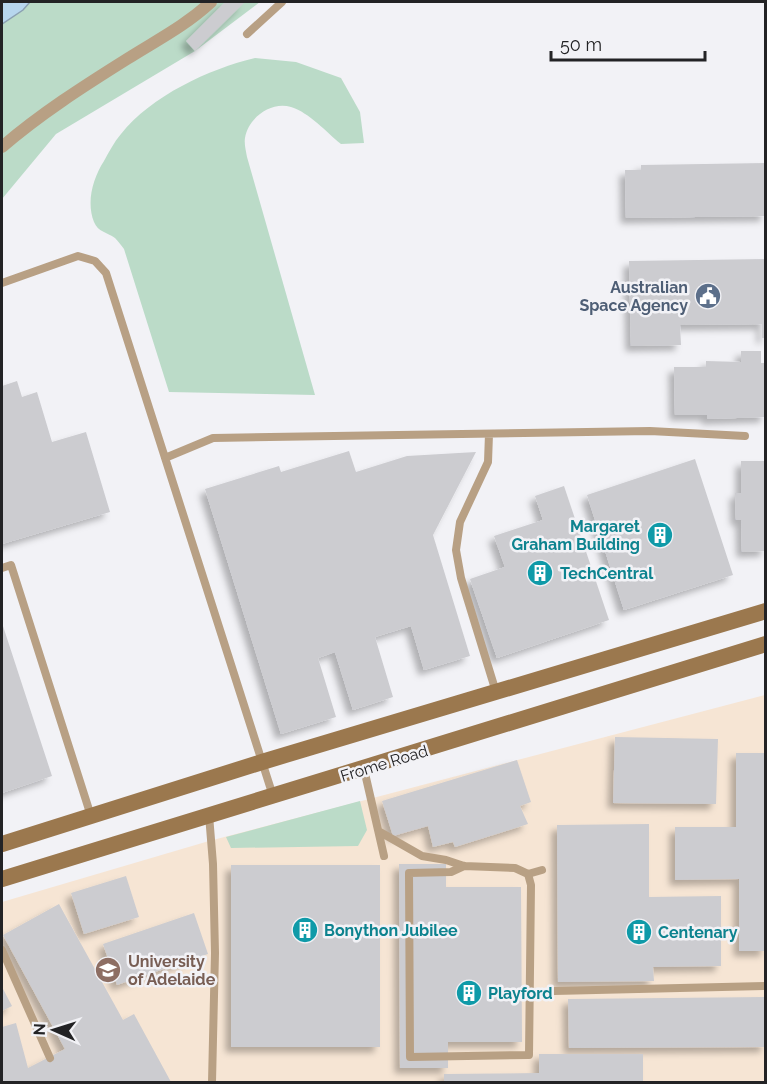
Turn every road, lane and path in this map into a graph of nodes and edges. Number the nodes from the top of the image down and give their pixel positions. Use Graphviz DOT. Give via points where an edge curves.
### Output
graph roads {
  1 [pos="211,2"];
  2 [pos="282,2"];
  3 [pos="247,34"];
  4 [pos="2,147"];
  5 [pos="2,283"];
  6 [pos="489,434"];
  7 [pos="745,436"];
  8 [pos="165,458"];
  9 [pos="2,568"];
  10 [pos="765,611"];
  11 [pos="765,644"];
  12 [pos="496,692"];
  13 [pos="262,762"];
  14 [pos="364,769"];
  15 [pos="273,796"];
  16 [pos="209,815"];
  17 [pos="91,816"];
  18 [pos="380,832"];
  19 [pos="2,844"];
  20 [pos="384,856"];
  21 [pos="464,866"];
  22 [pos="542,870"];
  23 [pos="528,874"];
  24 [pos="2,879"];
  25 [pos="2,950"];
  26 [pos="765,987"];
  27 [pos="554,991"];
  28 [pos="50,1058"];
  29 [pos="212,1083"];
  1 -- 4 [label="street" via="181,27 97,78"];
  2 -- 3 [label="lane"];
  5 -- 8 [label="lane" via="78,256 95,261 106,273"];
  6 -- 7 [label="lane" via="650,431"];
  6 -- 8 [label="lane" via="213,438"];
  6 -- 12 [label="lane" via="488,462 460,522 456,550"];
  8 -- 13 [label="lane"];
  9 -- 17 [label="lane" via="11,565"];
  10 -- 12 [label="main road"];
  11 -- 14 [label="main road, Frome Road"];
  12 -- 13 [label="main road"];
  13 -- 15 [label="lane"];
  13 -- 17 [label="main road"];
  14 -- 15 [label="main road, Frome Road"];
  14 -- 18 [label="lane"];
  15 -- 16 [label="main road, Frome Road"];
  16 -- 24 [label="main road, Frome Road"];
  16 -- 29 [label="lane" via="215,953"];
  17 -- 19 [label="main road"];
  18 -- 20 [label="lane"];
  18 -- 21 [label="lane" via="422,856"];
  21 -- 23 [label="lane" via="515,868"];
  21 -- 23 [label="lane" via="451,872 409,873 410,1057 530,1055"];
  22 -- 23 [label="lane"];
  25 -- 28 [label="lane"];
  26 -- 27 [label="lane"];
}
